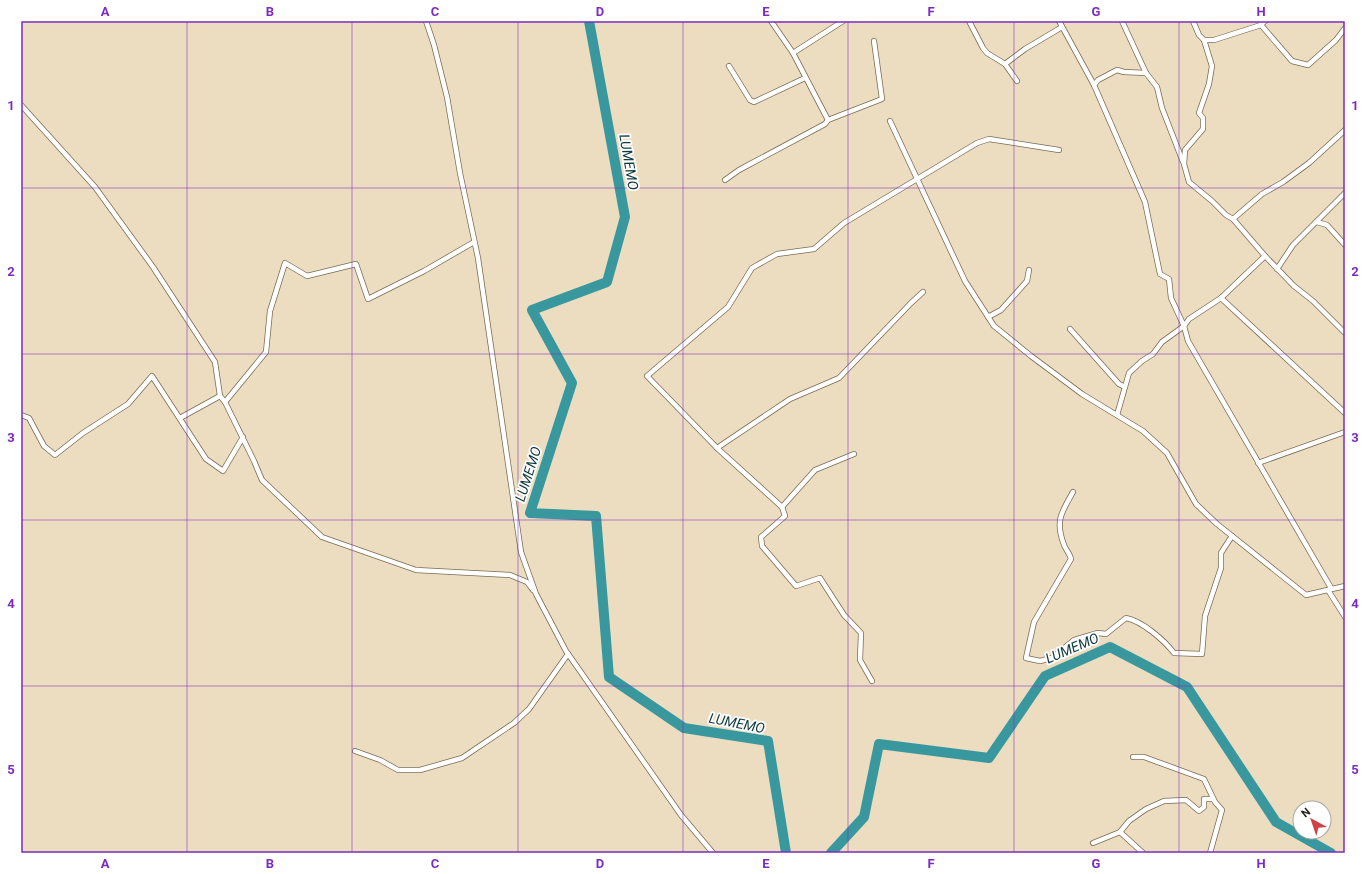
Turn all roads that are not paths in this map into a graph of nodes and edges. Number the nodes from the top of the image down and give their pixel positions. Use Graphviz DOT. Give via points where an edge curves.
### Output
graph roads {
  1 [pos="426,21"];
  2 [pos="771,21"];
  3 [pos="844,21"];
  4 [pos="969,21"];
  5 [pos="1059,21"];
  6 [pos="1122,21"];
  7 [pos="1193,21"];
  8 [pos="1265,21"];
  9 [pos="835,23"];
  10 [pos="1261,23"];
  11 [pos="1062,27"];
  12 [pos="1345,28"];
  13 [pos="1204,40"];
  14 [pos="874,41"];
  15 [pos="793,53"];
  16 [pos="1005,64"];
  17 [pos="729,66"];
  18 [pos="1146,73"];
  19 [pos="805,78"];
  20 [pos="1016,80"];
  21 [pos="1094,85"];
  22 [pos="21,105"];
  23 [pos="828,120"];
  24 [pos="890,121"];
  25 [pos="1345,130"];
  26 [pos="1059,150"];
  27 [pos="1184,164"];
  28 [pos="918,178"];
  29 [pos="726,180"];
  30 [pos="1345,193"];
  31 [pos="1233,219"];
  32 [pos="1317,222"];
  33 [pos="474,242"];
  34 [pos="1345,245"];
  35 [pos="1265,256"];
  36 [pos="1277,269"];
  37 [pos="1029,270"];
  38 [pos="923,292"];
  39 [pos="1221,298"];
  40 [pos="988,317"];
  41 [pos="1184,326"];
  42 [pos="1070,328"];
  43 [pos="1345,333"];
  44 [pos="1125,387"];
  45 [pos="220,396"];
  46 [pos="225,402"];
  47 [pos="1345,413"];
  48 [pos="21,415"];
  49 [pos="1117,415"];
  50 [pos="180,418"];
  51 [pos="1345,432"];
  52 [pos="242,437"];
  53 [pos="717,448"];
  54 [pos="854,454"];
  55 [pos="1258,463"];
  56 [pos="1073,492"];
  57 [pos="782,507"];
  58 [pos="1232,536"];
  59 [pos="1345,586"];
  60 [pos="1330,589"];
  61 [pos="536,594"];
  62 [pos="1345,617"];
  63 [pos="568,654"];
  64 [pos="872,681"];
  65 [pos="355,751"];
  66 [pos="1133,757"];
  67 [pos="1213,799"];
  68 [pos="1120,832"];
  69 [pos="1093,843"];
  70 [pos="713,853"];
  71 [pos="1143,853"];
  72 [pos="1210,853"];
  1 -- 33 [label="street" via="448,96"];
  2 -- 15 [label="street"];
  3 -- 9 [label="street"];
  4 -- 16 [label="street" via="987,53"];
  5 -- 11 [label="street"];
  6 -- 18 [label="street"];
  7 -- 13 [label="street"];
  8 -- 10 [label="street"];
  9 -- 15 [label="street"];
  10 -- 12 [label="street" via="1292,60 1308,65 1336,40"];
  10 -- 13 [label="street" via="1214,40"];
  11 -- 16 [label="street"];
  11 -- 21 [label="street"];
  13 -- 27 [label="street" via="1212,66 1199,113 1203,118 1204,129 1185,150"];
  14 -- 23 [label="street" via="882,99"];
  15 -- 19 [label="street"];
  16 -- 20 [label="street"];
  17 -- 19 [label="street" via="750,100 754,102"];
  18 -- 21 [label="street" via="1117,70 1098,80"];
  18 -- 27 [label="street" via="1157,87 1162,108"];
  19 -- 23 [label="street"];
  21 -- 41 [label="street" via="1145,202 1160,274 1169,279 1171,298"];
  22 -- 45 [label="street" via="95,187 153,267 215,362"];
  23 -- 29 [label="street" via="739,170"];
  24 -- 28 [label="street"];
  25 -- 31 [label="street" via="1308,163 1262,194"];
  26 -- 28 [label="street" via="989,139 977,143"];
  27 -- 31 [label="street" via="1189,182"];
  28 -- 40 [label="street" via="930,210 965,281"];
  28 -- 53 [label="street" via="844,223 814,249 777,254 752,268 728,307 647,376"];
  30 -- 32 [label="street"];
  31 -- 35 [label="street"];
  32 -- 34 [label="street" via="1327,226"];
  32 -- 36 [label="street" via="1293,245"];
  33 -- 46 [label="street" via="368,299 356,264 307,276 285,263 270,310 266,352"];
  33 -- 61 [label="street" via="521,552"];
  35 -- 36 [label="street"];
  35 -- 39 [label="street"];
  36 -- 43 [label="street" via="1313,300"];
  37 -- 40 [label="street" via="1028,281 1002,310"];
  38 -- 53 [label="street" via="839,378 790,399"];
  39 -- 41 [label="street" via="1189,319"];
  39 -- 47 [label="street"];
  40 -- 49 [label="street" via="994,326 1031,356 1082,394"];
  41 -- 44 [label="street" via="1162,342 1153,354 1129,373"];
  41 -- 55 [label="street" via="1188,341"];
  42 -- 44 [label="street" via="1119,384"];
  44 -- 49 [label="street"];
  45 -- 46 [label="street"];
  45 -- 50 [label="street"];
  46 -- 52 [label="street"];
  48 -- 50 [label="street" via="29,418 44,446 55,455 128,404 152,376"];
  49 -- 58 [label="street" via="1143,431 1168,453 1196,504"];
  50 -- 52 [label="street" via="206,459 223,471"];
  51 -- 55 [label="street"];
  52 -- 61 [label="street" via="262,480 322,537 416,570 510,575 527,582"];
  53 -- 57 [label="street"];
  54 -- 57 [label="street" via="815,470"];
  55 -- 60 [label="street"];
  56 -- 58 [label="street" via="1062,510 1058,525 1071,559 1034,622 1026,658 1040,661 1052,658 1074,640 1098,633 1106,634 1126,618 1137,620 1149,632 1163,640 1174,653 1202,654 1205,616 1221,568 1221,553"];
  57 -- 64 [label="street" via="786,516 761,537 762,546 796,586 820,578 844,615 861,632 860,660"];
  58 -- 60 [label="street" via="1306,594"];
  59 -- 60 [label="street"];
  60 -- 62 [label="street"];
  61 -- 63 [label="street"];
  63 -- 65 [label="street" via="529,709 462,758 420,770 398,770"];
  63 -- 70 [label="street" via="681,816"];
  66 -- 67 [label="street" via="1144,757 1204,779"];
  67 -- 68 [label="street" via="1204,799 1204,807 1199,811 1186,800 1164,801 1134,817"];
  67 -- 72 [label="street" via="1222,810"];
  68 -- 69 [label="street"];
  68 -- 71 [label="street"];
}
